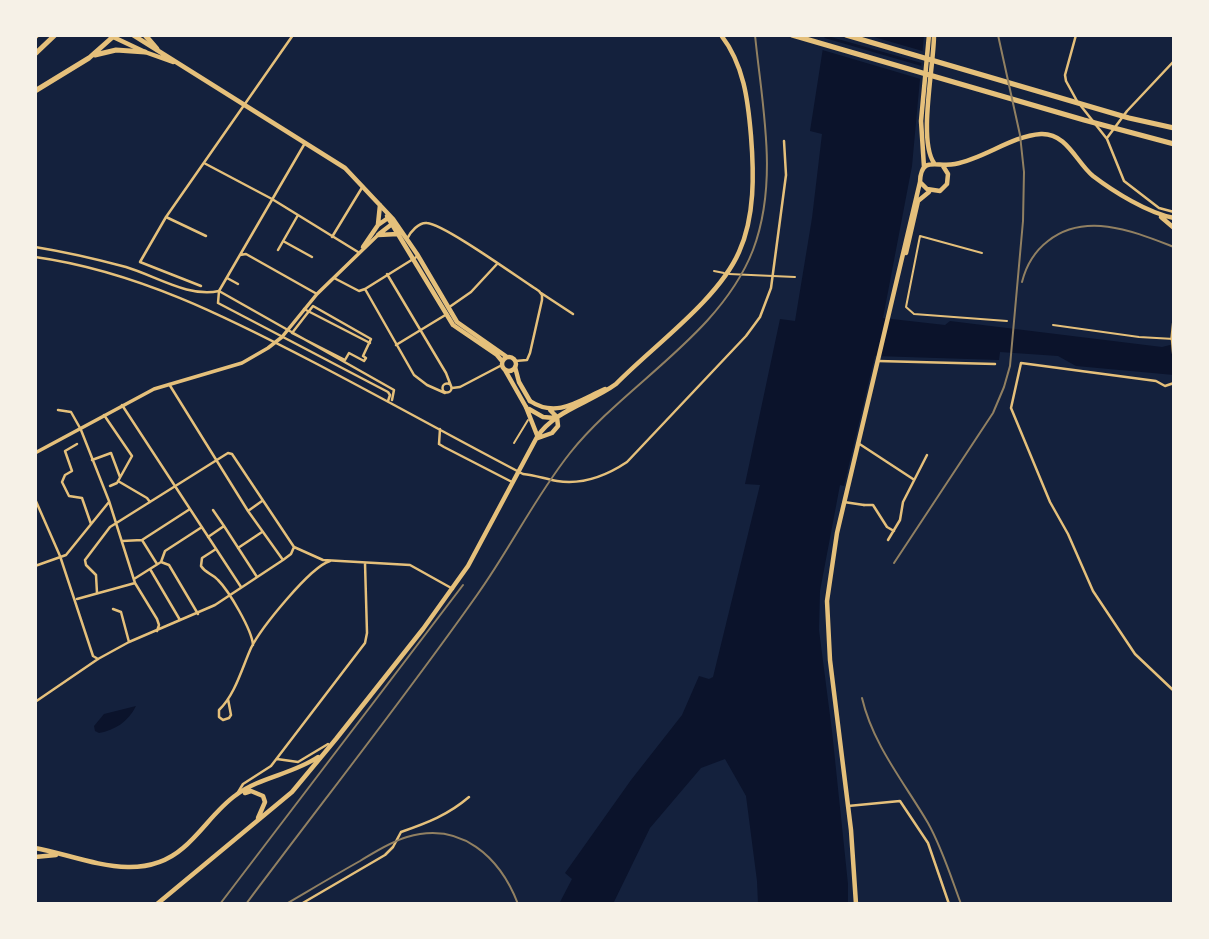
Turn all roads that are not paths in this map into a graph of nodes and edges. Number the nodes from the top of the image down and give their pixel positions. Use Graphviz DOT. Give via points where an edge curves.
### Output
graph roads {
  1 [pos="55,35"];
  2 [pos="133,35"];
  3 [pos="145,35"];
  4 [pos="293,35"];
  5 [pos="721,35"];
  6 [pos="792,35"];
  7 [pos="846,35"];
  8 [pos="932,35"];
  9 [pos="1076,35"];
  10 [pos="113,36"];
  11 [pos="157,49"];
  12 [pos="145,52"];
  13 [pos="35,54"];
  14 [pos="89,58"];
  15 [pos="1174,61"];
  16 [pos="180,65"];
  17 [pos="35,91"];
  18 [pos="244,104"];
  19 [pos="1174,128"];
  20 [pos="1107,139"];
  21 [pos="306,142"];
  22 [pos="784,142"];
  23 [pos="1174,143"];
  24 [pos="204,163"];
  25 [pos="934,163"];
  26 [pos="958,164"];
  27 [pos="943,166"];
  28 [pos="924,167"];
  29 [pos="948,174"];
  30 [pos="920,182"];
  31 [pos="363,185"];
  32 [pos="931,191"];
  33 [pos="272,199"];
  34 [pos="379,203"];
  35 [pos="1174,212"];
  36 [pos="1158,214"];
  37 [pos="298,215"];
  38 [pos="166,217"];
  39 [pos="1174,218"];
  40 [pos="391,221"];
  41 [pos="378,225"];
  42 [pos="1174,228"];
  43 [pos="378,235"];
  44 [pos="399,235"];
  45 [pos="206,236"];
  46 [pos="332,237"];
  47 [pos="407,239"];
  48 [pos="283,241"];
  49 [pos="35,247"];
  50 [pos="363,247"];
  51 [pos="278,250"];
  52 [pos="358,252"];
  53 [pos="982,253"];
  54 [pos="240,254"];
  55 [pos="35,257"];
  56 [pos="312,257"];
  57 [pos="416,258"];
  58 [pos="497,264"];
  59 [pos="714,271"];
  60 [pos="339,273"];
  61 [pos="898,273"];
  62 [pos="387,274"];
  63 [pos="795,277"];
  64 [pos="227,278"];
  65 [pos="333,278"];
  66 [pos="340,279"];
  67 [pos="238,284"];
  68 [pos="201,286"];
  69 [pos="365,289"];
  70 [pos="539,291"];
  71 [pos="219,292"];
  72 [pos="317,294"];
  73 [pos="307,310"];
  74 [pos="448,311"];
  75 [pos="573,314"];
  76 [pos="1174,320"];
  77 [pos="1007,321"];
  78 [pos="1053,325"];
  79 [pos="286,331"];
  80 [pos="421,331"];
  81 [pos="282,337"];
  82 [pos="1173,340"];
  83 [pos="290,341"];
  84 [pos="276,342"];
  85 [pos="370,343"];
  86 [pos="396,345"];
  87 [pos="284,346"];
  88 [pos="508,357"];
  89 [pos="878,358"];
  90 [pos="518,360"];
  91 [pos="1174,363"];
  92 [pos="995,364"];
  93 [pos="503,365"];
  94 [pos="515,367"];
  95 [pos="169,384"];
  96 [pos="1174,384"];
  97 [pos="451,387"];
  98 [pos="445,393"];
  99 [pos="390,401"];
  100 [pos="122,405"];
  101 [pos="526,407"];
  102 [pos="58,410"];
  103 [pos="104,415"];
  104 [pos="555,415"];
  105 [pos="531,417"];
  106 [pos="80,428"];
  107 [pos="440,429"];
  108 [pos="536,439"];
  109 [pos="514,443"];
  110 [pos="858,443"];
  111 [pos="77,444"];
  112 [pos="35,453"];
  113 [pos="927,455"];
  114 [pos="92,460"];
  115 [pos="216,461"];
  116 [pos="119,479"];
  117 [pos="913,479"];
  118 [pos="512,482"];
  119 [pos="110,486"];
  120 [pos="174,486"];
  121 [pos="35,499"];
  122 [pos="263,500"];
  123 [pos="109,501"];
  124 [pos="150,502"];
  125 [pos="845,502"];
  126 [pos="190,509"];
  127 [pos="213,510"];
  128 [pos="248,511"];
  129 [pos="114,516"];
  130 [pos="123,519"];
  131 [pos="91,524"];
  132 [pos="117,524"];
  133 [pos="224,526"];
  134 [pos="201,527"];
  135 [pos="894,531"];
  136 [pos="262,532"];
  137 [pos="208,537"];
  138 [pos="142,540"];
  139 [pos="888,540"];
  140 [pos="121,541"];
  141 [pos="294,547"];
  142 [pos="216,548"];
  143 [pos="238,548"];
  144 [pos="60,556"];
  145 [pos="312,556"];
  146 [pos="283,560"];
  147 [pos="330,561"];
  148 [pos="159,563"];
  149 [pos="365,563"];
  150 [pos="35,566"];
  151 [pos="317,568"];
  152 [pos="150,569"];
  153 [pos="257,577"];
  154 [pos="134,581"];
  155 [pos="241,587"];
  156 [pos="453,589"];
  157 [pos="97,593"];
  158 [pos="229,596"];
  159 [pos="76,600"];
  160 [pos="113,609"];
  161 [pos="198,614"];
  162 [pos="181,621"];
  163 [pos="263,629"];
  164 [pos="157,631"];
  165 [pos="250,634"];
  166 [pos="130,642"];
  167 [pos="253,645"];
  168 [pos="98,659"];
  169 [pos="1174,691"];
  170 [pos="228,699"];
  171 [pos="35,702"];
  172 [pos="337,735"];
  173 [pos="328,744"];
  174 [pos="282,753"];
  175 [pos="277,759"];
  176 [pos="287,761"];
  177 [pos="236,795"];
  178 [pos="469,797"];
  179 [pos="848,806"];
  180 [pos="255,823"];
  181 [pos="35,848"];
  182 [pos="60,855"];
  183 [pos="35,858"];
  184 [pos="157,904"];
  185 [pos="301,904"];
  186 [pos="856,904"];
  187 [pos="949,904"];
  1 -- 13 [label="highway"];
  2 -- 11 [label="main road"];
  3 -- 11 [label="highway"];
  4 -- 18 [label="street"];
  5 -- 104 [label="main road" via="743,76 749,120 753,167 744,240 732,266 711,293 616,384"];
  6 -- 23 [label="highway"];
  7 -- 19 [label="highway"];
  8 -- 25 [label="main road" via="926,126"];
  8 -- 28 [label="main road" via="921,121"];
  9 -- 20 [label="street" via="1066,81"];
  10 -- 12 [label="main road"];
  10 -- 14 [label="highway"];
  11 -- 16 [label="main road"];
  12 -- 14 [label="highway" via="116,50"];
  12 -- 16 [label="main road"];
  14 -- 17 [label="highway"];
  15 -- 20 [label="street"];
  16 -- 18 [label="main road"];
  18 -- 21 [label="main road"];
  18 -- 24 [label="street"];
  20 -- 35 [label="street" via="1124,181 1159,208"];
  21 -- 31 [label="main road" via="340,163"];
  21 -- 33 [label="street"];
  22 -- 107 [label="street" via="786,175 771,288 754,326 627,462 590,480 557,481 523,474"];
  24 -- 33 [label="street"];
  24 -- 38 [label="street"];
  25 -- 27 [label="main road"];
  25 -- 28 [label="main road"];
  26 -- 27 [label="main road"];
  26 -- 29 [label="main road"];
  26 -- 36 [label="main road" via="1045,134 1058,138 1096,178"];
  27 -- 29 [label="main road"];
  28 -- 30 [label="main road"];
  29 -- 32 [label="main road" via="944,188"];
  30 -- 32 [label="main road"];
  30 -- 61 [label="main road"];
  31 -- 34 [label="main road"];
  31 -- 46 [label="street"];
  32 -- 61 [label="main road" via="918,201"];
  33 -- 37 [label="street"];
  33 -- 54 [label="street"];
  34 -- 40 [label="main road"];
  34 -- 41 [label="main road"];
  36 -- 39 [label="main road"];
  36 -- 42 [label="main road"];
  37 -- 46 [label="street"];
  37 -- 48 [label="street"];
  38 -- 45 [label="street"];
  38 -- 68 [label="street" via="140,262"];
  40 -- 41 [label="main road"];
  40 -- 43 [label="main road"];
  40 -- 44 [label="main road"];
  40 -- 47 [label="main road"];
  41 -- 50 [label="main road"];
  43 -- 44 [label="main road"];
  43 -- 50 [label="street"];
  44 -- 57 [label="main road"];
  46 -- 52 [label="street"];
  47 -- 57 [label="main road"];
  47 -- 58 [label="street" via="414,229 429,223"];
  48 -- 51 [label="street"];
  48 -- 56 [label="street"];
  49 -- 71 [label="street" via="110,263 188,290"];
  50 -- 52 [label="street"];
  52 -- 60 [label="street"];
  53 -- 77 [label="lane" via="920,236 905,304 914,314"];
  54 -- 64 [label="street"];
  54 -- 72 [label="street"];
  55 -- 84 [label="street" via="95,268 165,291"];
  57 -- 62 [label="street"];
  57 -- 74 [label="main road"];
  58 -- 70 [label="street"];
  58 -- 74 [label="street"];
  59 -- 63 [label="lane"];
  60 -- 65 [label="street"];
  60 -- 66 [label="street"];
  61 -- 89 [label="main road"];
  62 -- 69 [label="street"];
  62 -- 80 [label="street"];
  64 -- 67 [label="street"];
  64 -- 71 [label="street"];
  65 -- 66 [label="street"];
  65 -- 72 [label="street"];
  66 -- 69 [label="street" via="355,290"];
  69 -- 86 [label="street"];
  70 -- 75 [label="street"];
  70 -- 90 [label="street" via="542,295 531,347 527,360"];
  71 -- 79 [label="street"];
  71 -- 81 [label="street" via="219,303"];
  72 -- 73 [label="street"];
  73 -- 79 [label="street"];
  73 -- 85 [label="street"];
  73 -- 85 [label="street" via="313,306 371,339"];
  73 -- 85 [label="street" via="292,333 345,360 349,353 364,361"];
  74 -- 80 [label="street"];
  74 -- 88 [label="main road" via="461,326"];
  74 -- 93 [label="main road" via="456,328 497,355"];
  76 -- 82 [label="street"];
  78 -- 82 [label="lane"];
  79 -- 81 [label="street"];
  79 -- 99 [label="street" via="394,390"];
  80 -- 86 [label="street"];
  80 -- 97 [label="street"];
  81 -- 83 [label="street"];
  81 -- 84 [label="street"];
  82 -- 91 [label="street"];
  83 -- 87 [label="street"];
  83 -- 99 [label="street" via="388,393"];
  84 -- 87 [label="street"];
  84 -- 95 [label="street" via="242,363"];
  86 -- 98 [label="street" via="417,379"];
  87 -- 99 [label="street"];
  88 -- 90 [label="main road"];
  88 -- 93 [label="main road"];
  89 -- 92 [label="street"];
  89 -- 110 [label="main road"];
  90 -- 94 [label="main road"];
  93 -- 94 [label="main road" via="509,370"];
  93 -- 97 [label="street" via="460,387"];
  93 -- 101 [label="main road"];
  94 -- 104 [label="main road" via="530,401"];
  95 -- 100 [label="street"];
  95 -- 115 [label="street"];
  96 -- 169 [label="street" via="1021,363 1012,408 1093,591 1135,654"];
  97 -- 98 [label="street"];
  97 -- 98 [label="street" via="443,385"];
  99 -- 107 [label="street"];
  100 -- 103 [label="street"];
  100 -- 120 [label="street"];
  101 -- 104 [label="main road"];
  101 -- 105 [label="main road"];
  102 -- 106 [label="street" via="71,412"];
  103 -- 106 [label="street"];
  103 -- 116 [label="street" via="132,456"];
  104 -- 108 [label="main road" via="541,427"];
  104 -- 108 [label="main road" via="556,429"];
  105 -- 108 [label="main road"];
  105 -- 109 [label="lane"];
  106 -- 112 [label="street"];
  106 -- 114 [label="street"];
  107 -- 118 [label="street" via="439,444"];
  108 -- 118 [label="main road"];
  110 -- 117 [label="street"];
  110 -- 125 [label="main road"];
  111 -- 131 [label="street" via="65,451 72,471 62,482 69,496 82,498"];
  113 -- 117 [label="street"];
  114 -- 116 [label="street" via="111,453"];
  114 -- 123 [label="street"];
  115 -- 120 [label="street"];
  115 -- 122 [label="street" via="232,454"];
  115 -- 128 [label="street"];
  116 -- 119 [label="street"];
  116 -- 124 [label="street"];
  117 -- 135 [label="street"];
  118 -- 156 [label="main road"];
  120 -- 124 [label="street"];
  120 -- 126 [label="street"];
  121 -- 144 [label="street"];
  122 -- 128 [label="street"];
  122 -- 141 [label="street"];
  123 -- 129 [label="street"];
  123 -- 131 [label="street"];
  124 -- 130 [label="street"];
  125 -- 135 [label="street" via="873,505"];
  125 -- 179 [label="main road" via="836,533 827,630"];
  126 -- 134 [label="street"];
  126 -- 138 [label="street"];
  127 -- 133 [label="street"];
  128 -- 136 [label="street"];
  129 -- 130 [label="street"];
  129 -- 132 [label="street"];
  130 -- 132 [label="street"];
  131 -- 144 [label="street" via="66,555"];
  132 -- 140 [label="street"];
  132 -- 157 [label="street" via="85,560 96,575"];
  133 -- 137 [label="street"];
  133 -- 143 [label="street"];
  134 -- 137 [label="street"];
  134 -- 148 [label="street" via="165,551"];
  135 -- 139 [label="street"];
  136 -- 143 [label="street"];
  136 -- 146 [label="street"];
  137 -- 142 [label="street"];
  138 -- 140 [label="street"];
  138 -- 148 [label="street"];
  140 -- 154 [label="street"];
  141 -- 145 [label="street"];
  141 -- 146 [label="street"];
  142 -- 155 [label="street"];
  142 -- 158 [label="street" via="202,558 201,566 217,578"];
  143 -- 153 [label="street"];
  144 -- 150 [label="street"];
  144 -- 159 [label="street"];
  145 -- 147 [label="street"];
  145 -- 151 [label="street"];
  146 -- 153 [label="street"];
  147 -- 149 [label="street"];
  147 -- 151 [label="street"];
  148 -- 152 [label="street"];
  148 -- 161 [label="street" via="169,565"];
  149 -- 156 [label="street" via="416,567"];
  149 -- 174 [label="street" via="367,638"];
  151 -- 163 [label="street"];
  152 -- 154 [label="street"];
  152 -- 162 [label="street"];
  153 -- 155 [label="street"];
  154 -- 157 [label="street"];
  154 -- 164 [label="street" via="157,619"];
  155 -- 158 [label="street"];
  156 -- 172 [label="main road"];
  157 -- 159 [label="street"];
  158 -- 161 [label="street"];
  158 -- 165 [label="street"];
  159 -- 168 [label="street" via="93,656"];
  160 -- 166 [label="street" via="121,611"];
  161 -- 162 [label="street"];
  162 -- 164 [label="street"];
  163 -- 165 [label="street"];
  163 -- 167 [label="street"];
  164 -- 166 [label="street"];
  165 -- 167 [label="street"];
  166 -- 168 [label="street"];
  167 -- 170 [label="street"];
  168 -- 171 [label="street"];
  170 -- 170 [label="street" via="218,712 223,720 231,715"];
  172 -- 173 [label="main road"];
  172 -- 180 [label="main road" via="292,792"];
  173 -- 176 [label="street" via="298,762"];
  173 -- 177 [label="main road" via="318,757 297,769"];
  174 -- 175 [label="street"];
  174 -- 176 [label="street"];
  175 -- 176 [label="street"];
  175 -- 177 [label="street" via="243,784"];
  177 -- 180 [label="main road" via="251,791 263,796 263,809"];
  177 -- 182 [label="main road" via="182,849 158,862 120,867"];
  178 -- 185 [label="street" via="433,822 401,832 385,855"];
  179 -- 186 [label="main road"];
  179 -- 187 [label="street" via="900,801 928,843"];
  180 -- 184 [label="main road"];
  181 -- 182 [label="main road"];
  182 -- 183 [label="main road"];
}
